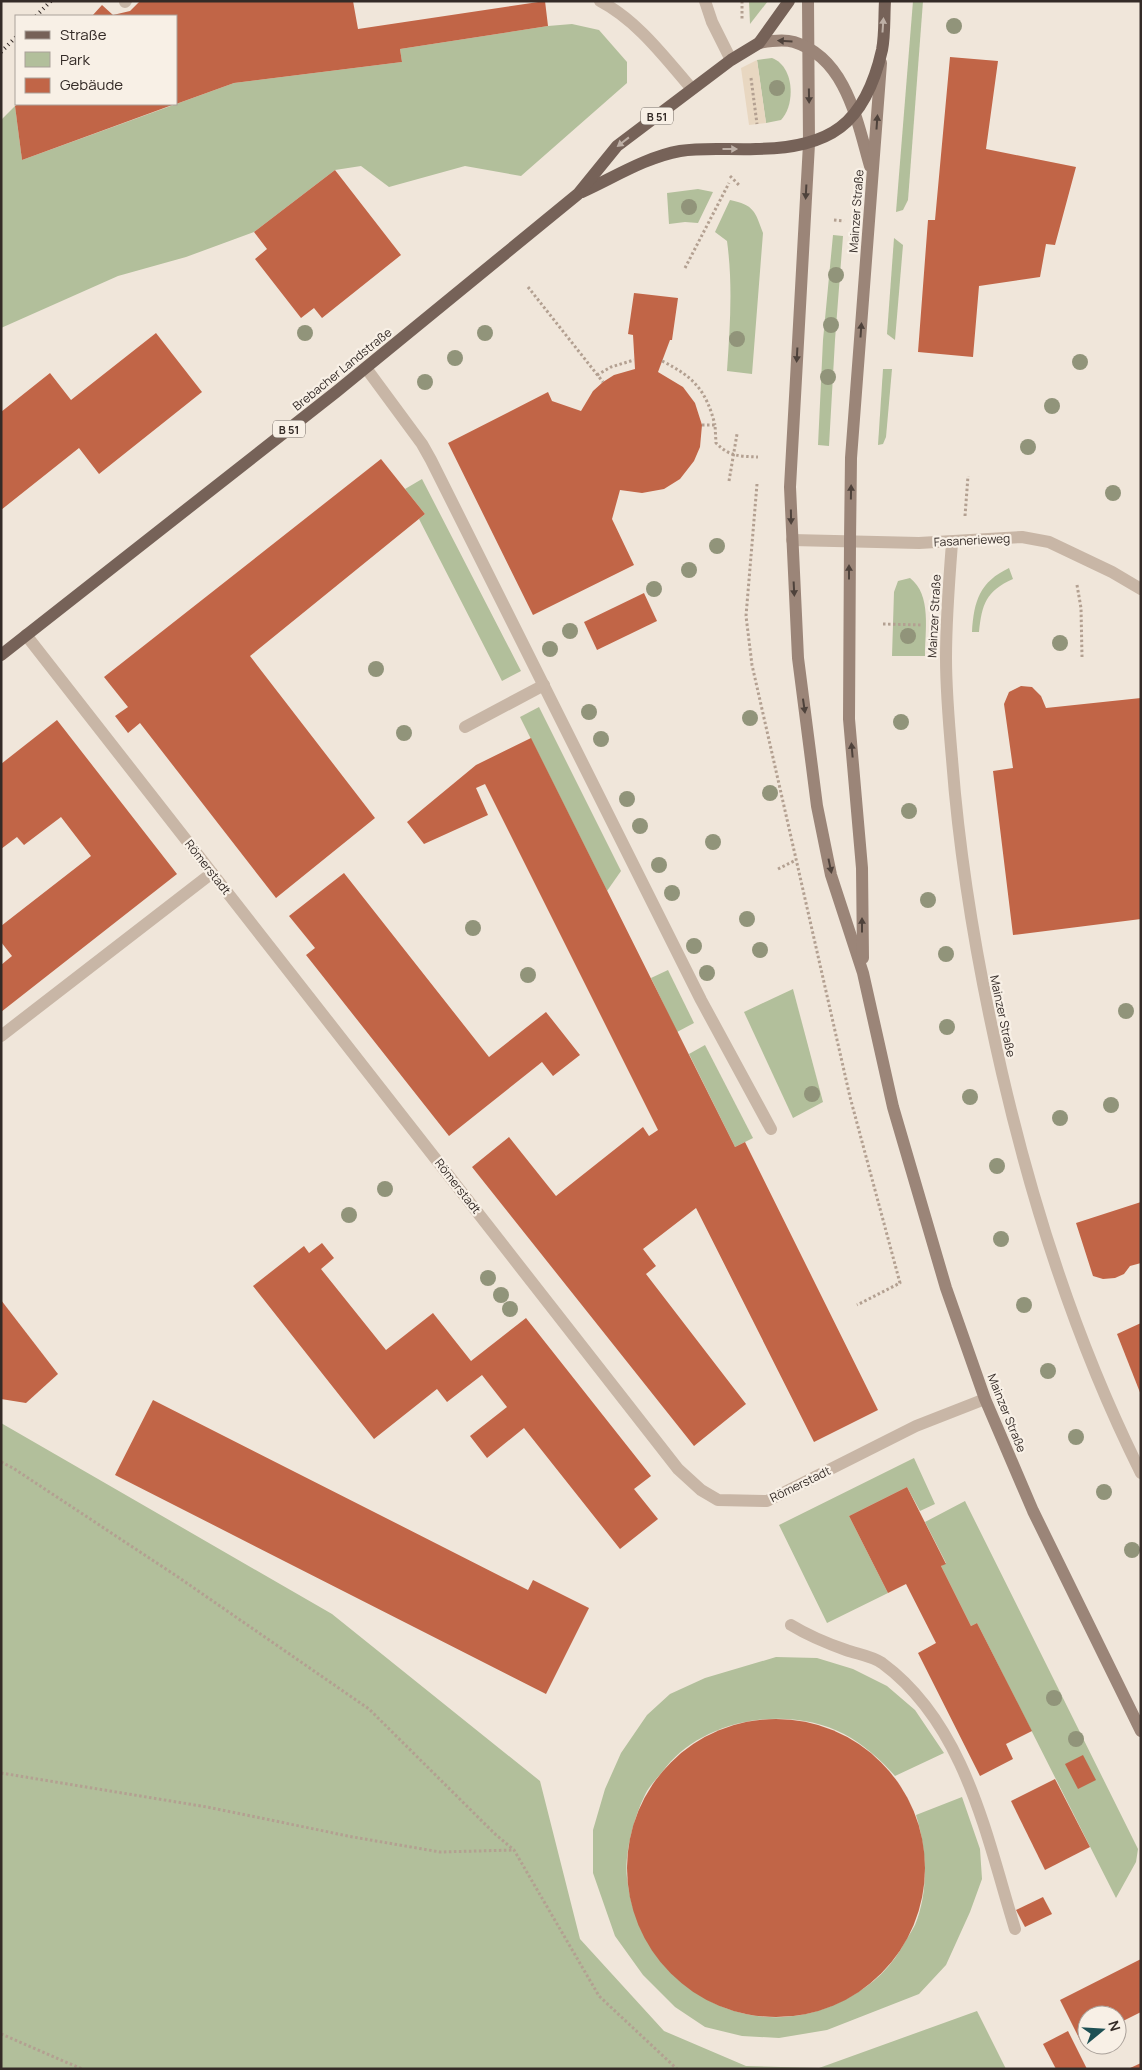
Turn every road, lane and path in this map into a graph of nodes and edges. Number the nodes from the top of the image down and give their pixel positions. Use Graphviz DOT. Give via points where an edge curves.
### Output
graph roads {
  1 [pos="600,1"];
  2 [pos="705,1"];
  3 [pos="742,1"];
  4 [pos="789,1"];
  5 [pos="808,1"];
  6 [pos="885,1"];
  7 [pos="742,22"];
  8 [pos="759,43"];
  9 [pos="808,49"];
  10 [pos="882,50"];
  11 [pos="731,60"];
  12 [pos="750,71"];
  13 [pos="692,89"];
  14 [pos="855,114"];
  15 [pos="757,124"];
  16 [pos="809,144"];
  17 [pos="729,183"];
  18 [pos="578,194"];
  19 [pos="834,220"];
  20 [pos="845,221"];
  21 [pos="869,223"];
  22 [pos="685,268"];
  23 [pos="528,287"];
  24 [pos="634,360"];
  25 [pos="662,362"];
  26 [pos="366,368"];
  27 [pos="598,375"];
  28 [pos="603,382"];
  29 [pos="702,425"];
  30 [pos="715,425"];
  31 [pos="737,434"];
  32 [pos="733,455"];
  33 [pos="758,457"];
  34 [pos="968,476"];
  35 [pos="729,481"];
  36 [pos="757,484"];
  37 [pos="965,498"];
  38 [pos="792,540"];
  39 [pos="850,541"];
  40 [pos="952,543"];
  41 [pos="1141,589"];
  42 [pos="1078,592"];
  43 [pos="883,624"];
  44 [pos="947,625"];
  45 [pos="26,635"];
  46 [pos="1,655"];
  47 [pos="1082,657"];
  48 [pos="544,685"];
  49 [pos="465,727"];
  50 [pos="796,860"];
  51 [pos="778,869"];
  52 [pos="212,873"];
  53 [pos="863,973"];
  54 [pos="1,1036"];
  55 [pos="771,1129"];
  56 [pos="857,1305"];
  57 [pos="986,1399"];
  58 [pos="1,1462"];
  59 [pos="1141,1472"];
  60 [pos="791,1625"];
  61 [pos="1141,1731"];
  62 [pos="1,1773"];
  63 [pos="514,1850"];
  64 [pos="1014,1929"];
  65 [pos="1,2034"];
  66 [pos="82,2069"];
  67 [pos="677,2069"];
  1 -- 13 [label="street" via="634,24"];
  2 -- 11 [label="street"];
  3 -- 7 [label="path"];
  4 -- 8 [label="main road, Brebacher Landstraße / B 51"];
  5 -- 9 [label="main road, Mainzer Straße"];
  10 -- 6 [label="main road, Mainzer Straße / B 51, one-way"];
  9 -- 8 [label="main road, B 51, one-way" via="794,42 779,40"];
  8 -- 11 [label="main road, Brebacher Landstraße / B 51"];
  9 -- 14 [label="main road, B 51" via="829,65"];
  9 -- 16 [label="main road, Mainzer Straße, one-way"];
  10 -- 14 [label="main road, Mainzer Straße / B 51" via="868,93"];
  21 -- 10 [label="main road, Mainzer Straße, one-way"];
  11 -- 13 [label="main road, Brebacher Landstraße / B 51"];
  12 -- 15 [label="path"];
  13 -- 18 [label="main road, Brebacher Landstraße / B 51, one-way" via="617,146"];
  14 -- 16 [label="main road, Mainzer Straße / B 51" via="837,131"];
  14 -- 21 [label="main road, B 51" via="870,166"];
  18 -- 16 [label="main road, Brebacher Landstraße / B 51, one-way" via="654,159 679,152"];
  16 -- 38 [label="main road, Mainzer Straße, one-way" via="792,433"];
  17 -- 22 [label="path"];
  18 -- 26 [label="main road, Brebacher Landstraße / B 51"];
  19 -- 20 [label="path"];
  39 -- 21 [label="main road, Mainzer Straße, one-way" via="851,458"];
  23 -- 27 [label="path"];
  24 -- 27 [label="path"];
  25 -- 30 [label="path" via="682,371 699,386 710,406"];
  26 -- 45 [label="main road, Brebacher Landstraße / B 51"];
  26 -- 48 [label="street" via="431,460"];
  27 -- 28 [label="path"];
  29 -- 30 [label="path"];
  30 -- 32 [label="path" via="716,443 724,452"];
  31 -- 32 [label="path"];
  32 -- 33 [label="path"];
  32 -- 35 [label="path"];
  34 -- 37 [label="path"];
  36 -- 50 [label="path" via="746,616 752,665"];
  38 -- 39 [label="street, Fasanerieweg"];
  38 -- 53 [label="main road, Mainzer Straße, one-way" via="798,658 817,806 831,875"];
  39 -- 40 [label="street, Fasanerieweg"];
  53 -- 39 [label="main road, Mainzer Straße, one-way" via="862,868 849,719"];
  40 -- 41 [label="street, Fasanerieweg" via="1022,538 1049,542"];
  40 -- 44 [label="street, Mainzer Straße"];
  42 -- 47 [label="path"];
  43 -- 44 [label="path"];
  44 -- 59 [label="street, Mainzer Straße" via="946,694 968,909 1017,1139 1058,1278"];
  45 -- 46 [label="main road, Brebacher Landstraße / B 51"];
  45 -- 52 [label="street, Römerstadt"];
  48 -- 49 [label="street"];
  48 -- 55 [label="street" via="701,1000"];
  50 -- 51 [label="path"];
  50 -- 56 [label="path" via="850,1097 900,1284"];
  52 -- 54 [label="street"];
  52 -- 57 [label="street, Römerstadt" via="678,1469 701,1490 718,1500 767,1501 916,1426"];
  53 -- 57 [label="main road, Mainzer Straße" via="895,1117 946,1288"];
  57 -- 61 [label="main road, Mainzer Straße" via="1033,1511"];
  58 -- 63 [label="path" via="178,1577 369,1709"];
  60 -- 64 [label="street" via="815,1639 880,1662 925,1703 974,1794"];
  62 -- 63 [label="path" via="207,1807 440,1852"];
  63 -- 67 [label="path" via="599,1996"];
  65 -- 66 [label="path"];
}
